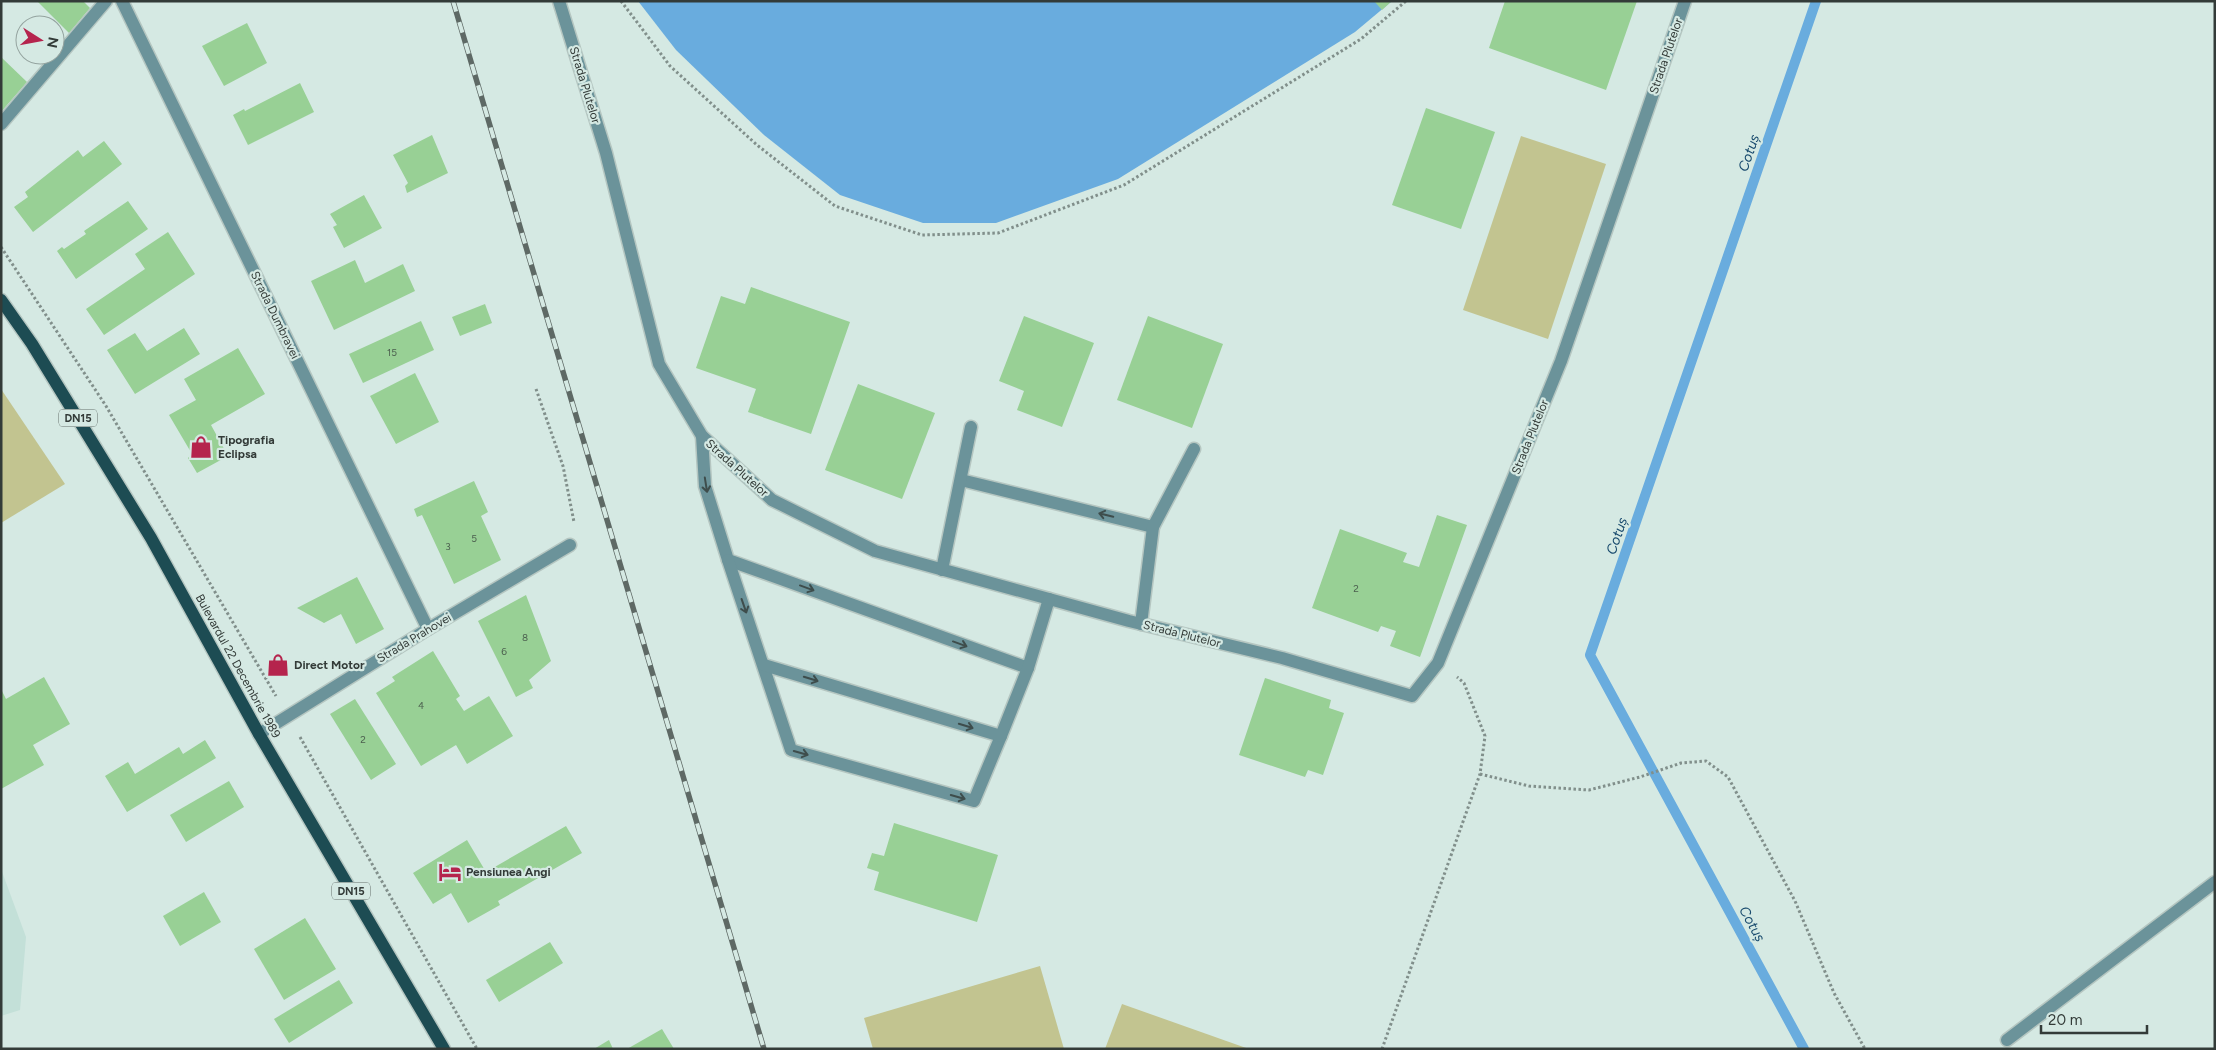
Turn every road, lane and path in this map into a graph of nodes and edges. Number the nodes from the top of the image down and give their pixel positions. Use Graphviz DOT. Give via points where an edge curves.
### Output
graph roads {
  1 [pos="106,1"];
  2 [pos="122,1"];
  3 [pos="558,1"];
  4 [pos="621,1"];
  5 [pos="1406,1"];
  6 [pos="1685,1"];
  7 [pos="1,124"];
  8 [pos="1,247"];
  9 [pos="1,300"];
  10 [pos="536,390"];
  11 [pos="971,427"];
  12 [pos="702,436"];
  13 [pos="1194,449"];
  14 [pos="961,480"];
  15 [pos="574,523"];
  16 [pos="1153,527"];
  17 [pos="570,545"];
  18 [pos="728,560"];
  19 [pos="942,570"];
  20 [pos="1049,599"];
  21 [pos="1141,624"];
  22 [pos="428,629"];
  23 [pos="1438,663"];
  24 [pos="764,665"];
  25 [pos="1028,668"];
  26 [pos="278,700"];
  27 [pos="298,733"];
  28 [pos="259,734"];
  29 [pos="1000,736"];
  30 [pos="1480,774"];
  31 [pos="2215,882"];
  32 [pos="2006,1040"];
  33 [pos="444,1049"];
  34 [pos="477,1049"];
  35 [pos="1382,1049"];
  36 [pos="1865,1049"];
  1 -- 7 [label="street"];
  2 -- 22 [label="street, Strada Dumbravei"];
  3 -- 12 [label="street, Strada Plutelor" via="606,153 659,364"];
  4 -- 5 [label="path" via="670,66 757,145 835,206 922,235 998,233 1124,185 1360,39"];
  6 -- 23 [label="street, Strada Plutelor" via="1561,361"];
  8 -- 26 [label="path" via="106,406"];
  9 -- 28 [label="main road, Bulevardul 22 Decembrie 1989 / DN15" via="32,344 151,538"];
  10 -- 15 [label="path" via="563,466"];
  11 -- 14 [label="street"];
  12 -- 18 [label="street, one-way" via="705,486"];
  12 -- 19 [label="street, Strada Plutelor" via="772,500 875,551"];
  13 -- 16 [label="street"];
  16 -- 14 [label="street, one-way"];
  14 -- 19 [label="street"];
  16 -- 21 [label="street"];
  17 -- 22 [label="street, Strada Prahovei"];
  18 -- 24 [label="street, one-way"];
  18 -- 25 [label="street, one-way"];
  19 -- 20 [label="street, Strada Plutelor"];
  20 -- 21 [label="street, Strada Plutelor"];
  20 -- 25 [label="street"];
  21 -- 23 [label="street, Strada Plutelor" via="1282,658 1412,696"];
  22 -- 28 [label="street, Strada Prahovei"];
  23 -- 30 [label="path" via="1464,683 1486,736"];
  24 -- 29 [label="street, one-way"];
  24 -- 29 [label="street, one-way" via="791,750 974,801"];
  25 -- 29 [label="street"];
  27 -- 34 [label="path"];
  28 -- 33 [label="main road, Bulevardul 22 Decembrie 1989 / DN15"];
  30 -- 35 [label="path"];
  30 -- 36 [label="path" via="1529,786 1589,790 1681,763 1706,761 1728,777 1795,901 1834,993"];
  31 -- 32 [label="street"];
}
